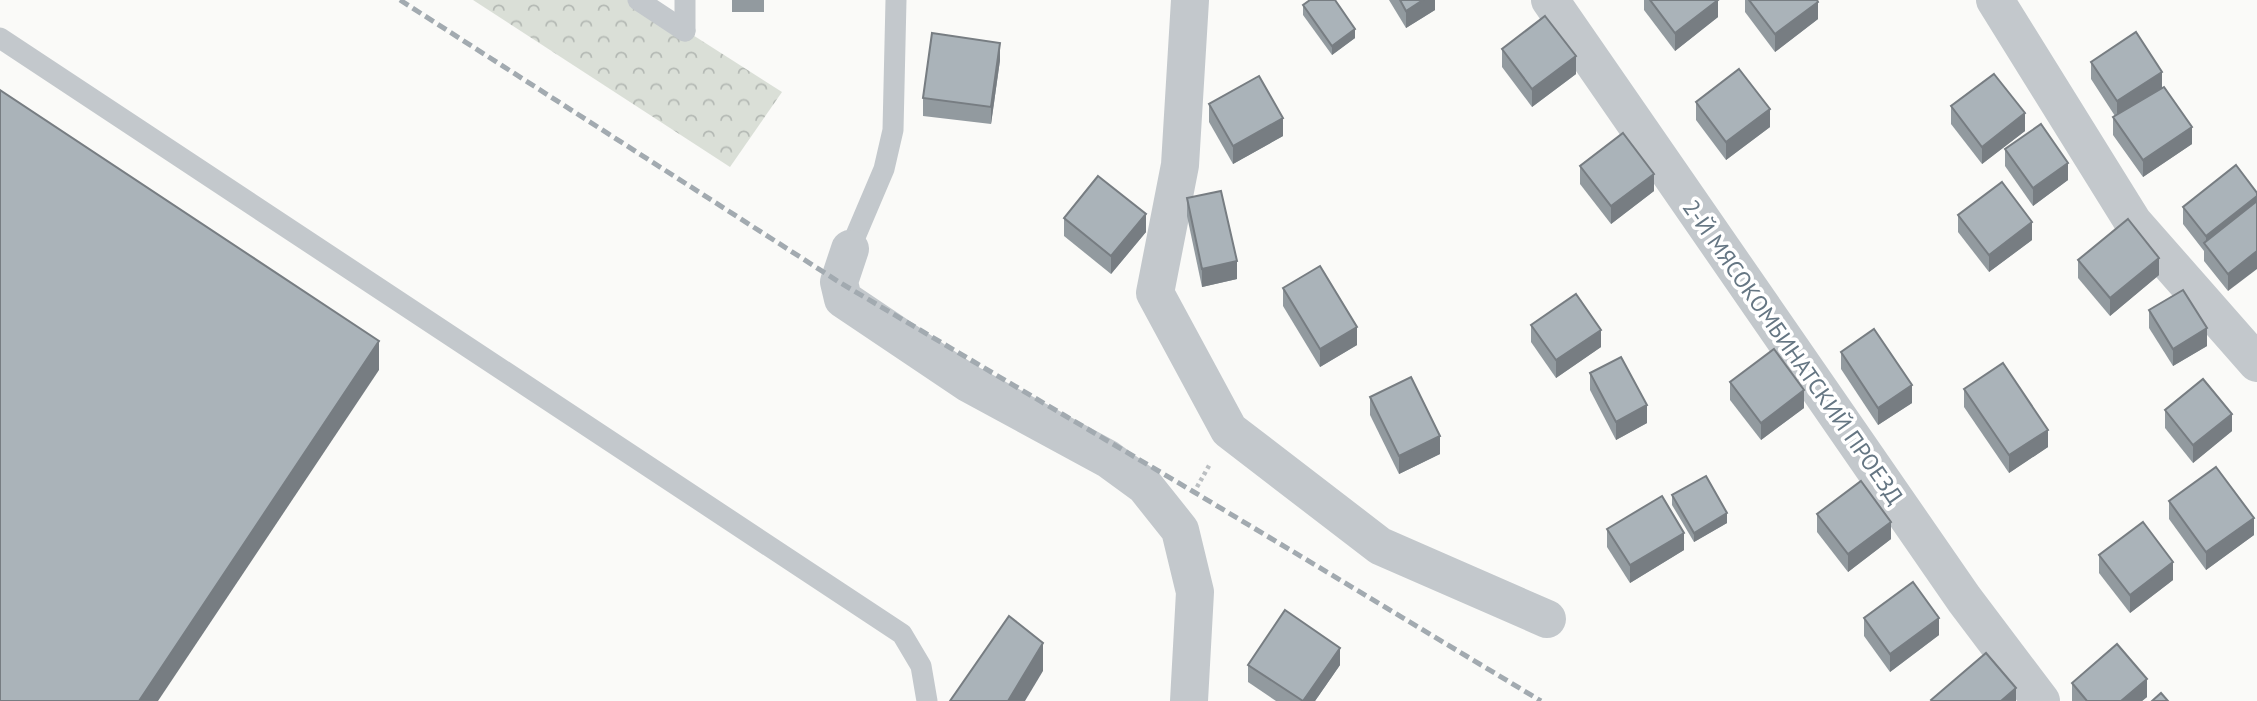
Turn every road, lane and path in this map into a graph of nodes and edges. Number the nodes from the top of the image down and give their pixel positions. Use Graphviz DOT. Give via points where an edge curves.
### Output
graph roads {
  1 [pos="638,0"];
  2 [pos="685,0"];
  3 [pos="896,0"];
  4 [pos="1190,0"];
  5 [pos="1550,0"];
  6 [pos="1995,0"];
  7 [pos="0,38"];
  8 [pos="850,249"];
  9 [pos="2257,363"];
  10 [pos="1229,430"];
  11 [pos="1180,530"];
  12 [pos="1547,620"];
  13 [pos="927,701"];
  14 [pos="1189,701"];
  15 [pos="2041,701"];
  1 -- 2 [label="lane" via="685,31"];
  3 -- 8 [label="lane" via="893,130 884,169"];
  4 -- 10 [label="street" via="1180,165 1155,293"];
  5 -- 15 [label="street, 2-Й МЯСОКОМБИНАТСКИЙ ПРОЕЗД" via="1964,599"];
  6 -- 9 [label="street" via="2133,222"];
  7 -- 13 [label="lane" via="902,634 921,666"];
  8 -- 11 [label="street" via="839,282 842,299 968,383 1108,459 1144,486"];
  10 -- 11 [label="path" via="1194,492"];
  10 -- 12 [label="street" via="1380,546"];
  11 -- 14 [label="street" via="1195,592"];
}
